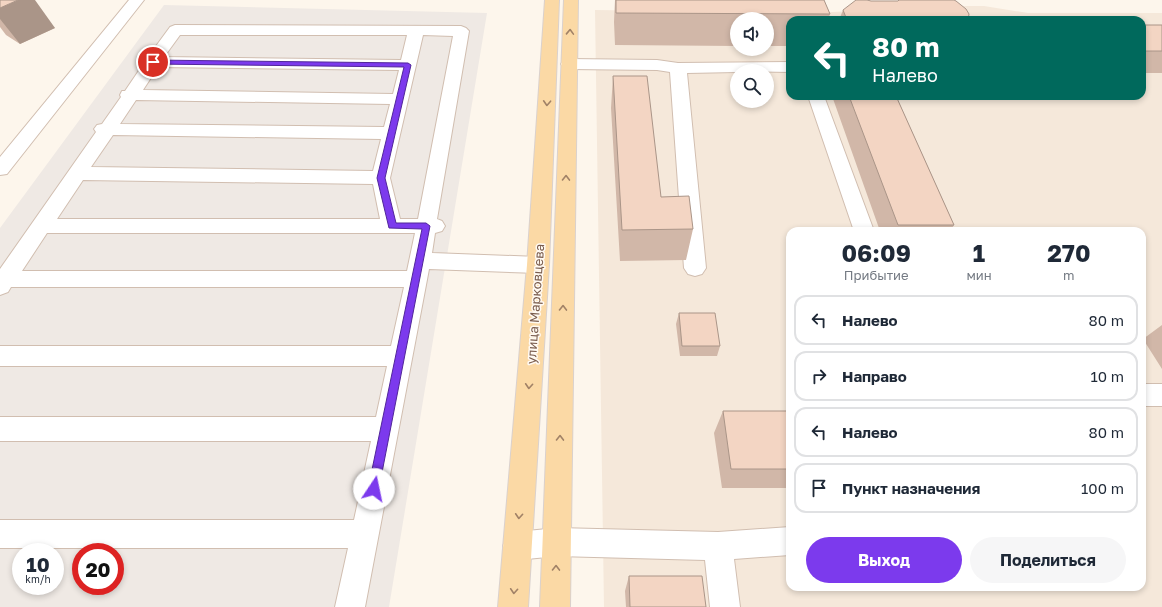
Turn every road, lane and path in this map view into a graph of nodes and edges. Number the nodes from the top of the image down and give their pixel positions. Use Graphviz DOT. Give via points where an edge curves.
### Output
graph roads {
  1 [pos="552,0"];
  2 [pos="571,0"];
  3 [pos="136,2"];
  4 [pos="416,31"];
  5 [pos="149,62"];
  6 [pos="569,64"];
  7 [pos="408,65"];
  8 [pos="786,67"];
  9 [pos="678,68"];
  10 [pos="129,95"];
  11 [pos="400,98"];
  12 [pos="817,100"];
  13 [pos="105,129"];
  14 [pos="392,133"];
  15 [pos="0,169"];
  16 [pos="77,173"];
  17 [pos="381,178"];
  18 [pos="41,226"];
  19 [pos="392,226"];
  20 [pos="431,226"];
  21 [pos="863,227"];
  22 [pos="538,265"];
  23 [pos="695,268"];
  24 [pos="418,270"];
  25 [pos="2,282"];
  26 [pos="0,356"];
  27 [pos="401,356"];
  28 [pos="1146,395"];
  29 [pos="1162,395"];
  30 [pos="0,429"];
  31 [pos="386,429"];
  32 [pos="0,534"];
  33 [pos="365,534"];
  34 [pos="786,541"];
  35 [pos="557,542"];
  36 [pos="517,546"];
  37 [pos="718,546"];
  38 [pos="350,607"];
  39 [pos="513,607"];
  40 [pos="556,607"];
  41 [pos="725,607"];
  1 -- 22 [label="main road, улица Марковцева, one-way"];
  6 -- 2 [label="main road, улица Марковцева, one-way"];
  3 -- 15 [label="street"];
  4 -- 5 [label="street" via="175,30"];
  4 -- 7 [label="street"];
  4 -- 20 [label="street" via="461,31"];
  5 -- 7 [label="street"];
  5 -- 10 [label="street"];
  6 -- 9 [label="street"];
  35 -- 6 [label="main road, улица Марковцева, one-way"];
  7 -- 11 [label="street"];
  8 -- 9 [label="street"];
  9 -- 23 [label="street"];
  10 -- 11 [label="street"];
  10 -- 13 [label="street"];
  11 -- 14 [label="street"];
  12 -- 21 [label="street"];
  13 -- 14 [label="street"];
  13 -- 16 [label="street"];
  14 -- 17 [label="street"];
  16 -- 17 [label="street"];
  16 -- 18 [label="street"];
  17 -- 19 [label="street"];
  18 -- 19 [label="street"];
  18 -- 25 [label="street"];
  19 -- 20 [label="street"];
  20 -- 24 [label="street"];
  22 -- 24 [label="street"];
  22 -- 36 [label="main road, улица Марковцева, one-way"];
  24 -- 25 [label="street"];
  24 -- 27 [label="street"];
  26 -- 27 [label="street"];
  27 -- 31 [label="street"];
  28 -- 29 [label="street"];
  30 -- 31 [label="street"];
  31 -- 33 [label="street"];
  32 -- 33 [label="street"];
  33 -- 38 [label="street"];
  34 -- 37 [label="street"];
  35 -- 36 [label="street"];
  35 -- 37 [label="street"];
  40 -- 35 [label="main road, улица Марковцева, one-way"];
  36 -- 39 [label="main road, улица Марковцева, one-way"];
  37 -- 41 [label="street"];
}
